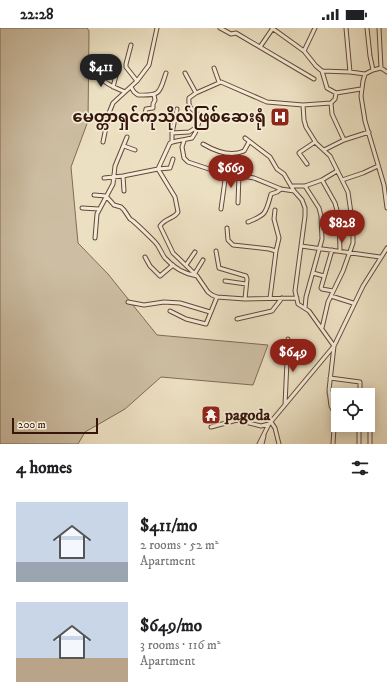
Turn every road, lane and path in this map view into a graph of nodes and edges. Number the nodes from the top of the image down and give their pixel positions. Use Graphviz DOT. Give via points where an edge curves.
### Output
graph roads {
  1 [pos="157,28"];
  2 [pos="220,28"];
  3 [pos="273,28"];
  4 [pos="315,28"];
  5 [pos="346,28"];
  6 [pos="368,28"];
  7 [pos="379,28"];
  8 [pos="131,45"];
  9 [pos="260,47"];
  10 [pos="304,51"];
  11 [pos="94,66"];
  12 [pos="118,68"];
  13 [pos="214,68"];
  14 [pos="381,68"];
  15 [pos="373,70"];
  16 [pos="322,71"];
  17 [pos="350,72"];
  18 [pos="387,72"];
  19 [pos="166,73"];
  20 [pos="185,74"];
  21 [pos="365,74"];
  22 [pos="314,80"];
  23 [pos="138,81"];
  24 [pos="219,82"];
  25 [pos="113,86"];
  26 [pos="131,86"];
  27 [pos="361,89"];
  28 [pos="125,92"];
  29 [pos="196,93"];
  30 [pos="336,93"];
  31 [pos="154,95"];
  32 [pos="332,103"];
  33 [pos="304,106"];
  34 [pos="177,109"];
  35 [pos="144,118"];
  36 [pos="197,127"];
  37 [pos="370,132"];
  38 [pos="172,133"];
  39 [pos="127,137"];
  40 [pos="246,138"];
  41 [pos="344,140"];
  42 [pos="184,141"];
  43 [pos="103,142"];
  44 [pos="172,142"];
  45 [pos="249,142"];
  46 [pos="315,142"];
  47 [pos="204,144"];
  48 [pos="124,146"];
  49 [pos="135,150"];
  50 [pos="324,150"];
  51 [pos="173,159"];
  52 [pos="307,164"];
  53 [pos="378,166"];
  54 [pos="158,169"];
  55 [pos="338,171"];
  56 [pos="226,173"];
  57 [pos="239,175"];
  58 [pos="123,176"];
  59 [pos="104,178"];
  60 [pos="114,178"];
  61 [pos="322,180"];
  62 [pos="342,180"];
  63 [pos="293,186"];
  64 [pos="305,186"];
  65 [pos="281,189"];
  66 [pos="124,191"];
  67 [pos="294,191"];
  68 [pos="94,195"];
  69 [pos="106,196"];
  70 [pos="238,203"];
  71 [pos="82,208"];
  72 [pos="387,208"];
  73 [pos="99,209"];
  74 [pos="221,209"];
  75 [pos="275,210"];
  76 [pos="248,222"];
  77 [pos="227,228"];
  78 [pos="95,238"];
  79 [pos="301,246"];
  80 [pos="320,248"];
  81 [pos="387,248"];
  82 [pos="332,250"];
  83 [pos="216,251"];
  84 [pos="276,251"];
  85 [pos="340,251"];
  86 [pos="195,252"];
  87 [pos="349,253"];
  88 [pos="145,257"];
  89 [pos="380,257"];
  90 [pos="203,260"];
  91 [pos="173,265"];
  92 [pos="186,265"];
  93 [pos="312,273"];
  94 [pos="196,275"];
  95 [pos="324,276"];
  96 [pos="226,281"];
  97 [pos="246,284"];
  98 [pos="333,291"];
  99 [pos="331,296"];
  100 [pos="217,297"];
  101 [pos="270,298"];
  102 [pos="282,298"];
  103 [pos="297,298"];
  104 [pos="244,299"];
  105 [pos="128,302"];
  106 [pos="354,303"];
  107 [pos="305,308"];
  108 [pos="170,311"];
  109 [pos="210,312"];
  110 [pos="237,319"];
  111 [pos="322,328"];
  112 [pos="288,339"];
  113 [pos="334,346"];
  114 [pos="330,378"];
  115 [pos="360,388"];
  116 [pos="329,393"];
  117 [pos="285,406"];
  118 [pos="331,406"];
  119 [pos="270,423"];
  120 [pos="212,427"];
  121 [pos="264,432"];
  122 [pos="334,432"];
  123 [pos="359,432"];
  124 [pos="370,432"];
  125 [pos="259,444"];
  126 [pos="262,444"];
  127 [pos="279,444"];
  128 [pos="333,444"];
  129 [pos="359,444"];
  130 [pos="370,444"];
  1 -- 23 [label="street" via="149,65"];
  2 -- 9 [label="street" via="231,34 236,33"];
  3 -- 9 [label="street"];
  3 -- 10 [label="street"];
  4 -- 10 [label="street"];
  5 -- 17 [label="street"];
  6 -- 15 [label="street"];
  7 -- 14 [label="street"];
  8 -- 23 [label="street" via="126,64"];
  9 -- 22 [label="street"];
  10 -- 16 [label="street"];
  11 -- 25 [label="street" via="101,79"];
  12 -- 25 [label="street"];
  13 -- 24 [label="street"];
  14 -- 15 [label="street"];
  14 -- 18 [label="street"];
  15 -- 21 [label="street"];
  16 -- 17 [label="street"];
  16 -- 30 [label="street" via="327,88"];
  17 -- 21 [label="street"];
  19 -- 31 [label="street" via="159,92"];
  20 -- 29 [label="street"];
  21 -- 27 [label="street"];
  23 -- 26 [label="street"];
  24 -- 29 [label="street"];
  24 -- 33 [label="street" via="266,102"];
  25 -- 28 [label="street"];
  26 -- 28 [label="street"];
  26 -- 31 [label="street" via="138,96"];
  27 -- 30 [label="street"];
  27 -- 37 [label="street" via="365,121"];
  28 -- 43 [label="street" via="113,103"];
  29 -- 36 [label="street" via="189,101 191,110 198,115"];
  30 -- 32 [label="street"];
  31 -- 35 [label="street" via="156,100 153,108 146,109"];
  32 -- 33 [label="street"];
  32 -- 41 [label="street" via="332,114"];
  33 -- 46 [label="street" via="304,120"];
  34 -- 38 [label="street"];
  36 -- 38 [label="street" via="189,132"];
  36 -- 42 [label="street" via="192,138"];
  37 -- 41 [label="street"];
  37 -- 53 [label="street"];
  38 -- 44 [label="street"];
  39 -- 48 [label="street"];
  40 -- 45 [label="street"];
  41 -- 50 [label="street"];
  42 -- 44 [label="street"];
  42 -- 56 [label="street" via="184,158 188,162"];
  44 -- 54 [label="street" via="165,151"];
  45 -- 47 [label="street" via="244,151 238,153 213,150"];
  45 -- 63 [label="street" via="270,157"];
  46 -- 50 [label="street"];
  46 -- 52 [label="street" via="300,152"];
  48 -- 49 [label="street"];
  48 -- 60 [label="street" via="115,166"];
  50 -- 55 [label="street"];
  51 -- 54 [label="street" via="170,168"];
  53 -- 62 [label="street"];
  53 -- 72 [label="street"];
  54 -- 58 [label="street"];
  54 -- 92 [label="street" via="175,197 178,212 160,226 173,252"];
  55 -- 61 [label="street"];
  55 -- 62 [label="street"];
  56 -- 57 [label="street"];
  56 -- 74 [label="street"];
  57 -- 65 [label="street"];
  57 -- 70 [label="street"];
  58 -- 60 [label="street"];
  58 -- 66 [label="street"];
  59 -- 60 [label="street"];
  60 -- 69 [label="street"];
  61 -- 64 [label="street"];
  61 -- 85 [label="street" via="335,203 339,218"];
  62 -- 87 [label="street" via="348,192 353,227 353,243"];
  63 -- 64 [label="street"];
  63 -- 67 [label="street"];
  64 -- 80 [label="street" via="321,216"];
  65 -- 67 [label="street"];
  65 -- 76 [label="street" via="271,194 265,212"];
  67 -- 79 [label="street" via="302,200 304,208"];
  68 -- 69 [label="street"];
  69 -- 73 [label="street"];
  69 -- 91 [label="street" via="114,205 124,210"];
  71 -- 73 [label="street"];
  73 -- 78 [label="street"];
  75 -- 84 [label="street" via="274,219 279,238"];
  77 -- 84 [label="street" via="228,240 233,245"];
  79 -- 80 [label="street"];
  79 -- 103 [label="street" via="295,291"];
  80 -- 82 [label="street"];
  80 -- 93 [label="street"];
  81 -- 89 [label="street"];
  82 -- 85 [label="street"];
  82 -- 95 [label="street"];
  83 -- 97 [label="street" via="219,268 245,275"];
  84 -- 101 [label="street"];
  85 -- 87 [label="street"];
  86 -- 92 [label="street"];
  87 -- 89 [label="street"];
  87 -- 98 [label="street"];
  88 -- 91 [label="street" via="160,276"];
  89 -- 106 [label="street"];
  90 -- 94 [label="street"];
  91 -- 94 [label="street" via="186,275"];
  92 -- 94 [label="street"];
  93 -- 95 [label="street"];
  93 -- 107 [label="street"];
  94 -- 100 [label="street" via="208,292"];
  95 -- 98 [label="street" via="321,288"];
  96 -- 97 [label="street"];
  97 -- 104 [label="street"];
  98 -- 99 [label="street"];
  99 -- 106 [label="street"];
  99 -- 111 [label="street"];
  100 -- 104 [label="street"];
  100 -- 109 [label="street"];
  101 -- 102 [label="street"];
  101 -- 104 [label="street"];
  102 -- 103 [label="street"];
  102 -- 110 [label="street" via="272,311"];
  103 -- 107 [label="street" via="298,304"];
  105 -- 109 [label="street" via="144,305 180,303"];
  106 -- 113 [label="street"];
  107 -- 111 [label="street"];
  108 -- 109 [label="street" via="204,324"];
  111 -- 113 [label="street"];
  112 -- 117 [label="street"];
  113 -- 114 [label="street"];
  113 -- 117 [label="street"];
  114 -- 115 [label="street" via="360,382"];
  114 -- 116 [label="street"];
  116 -- 118 [label="street"];
  117 -- 119 [label="street"];
  119 -- 120 [label="street" via="261,426 237,420"];
  119 -- 121 [label="street"];
  119 -- 127 [label="street" via="275,428"];
  121 -- 125 [label="street"];
  121 -- 126 [label="street"];
  122 -- 128 [label="street"];
  123 -- 129 [label="street"];
  124 -- 130 [label="street"];
}
